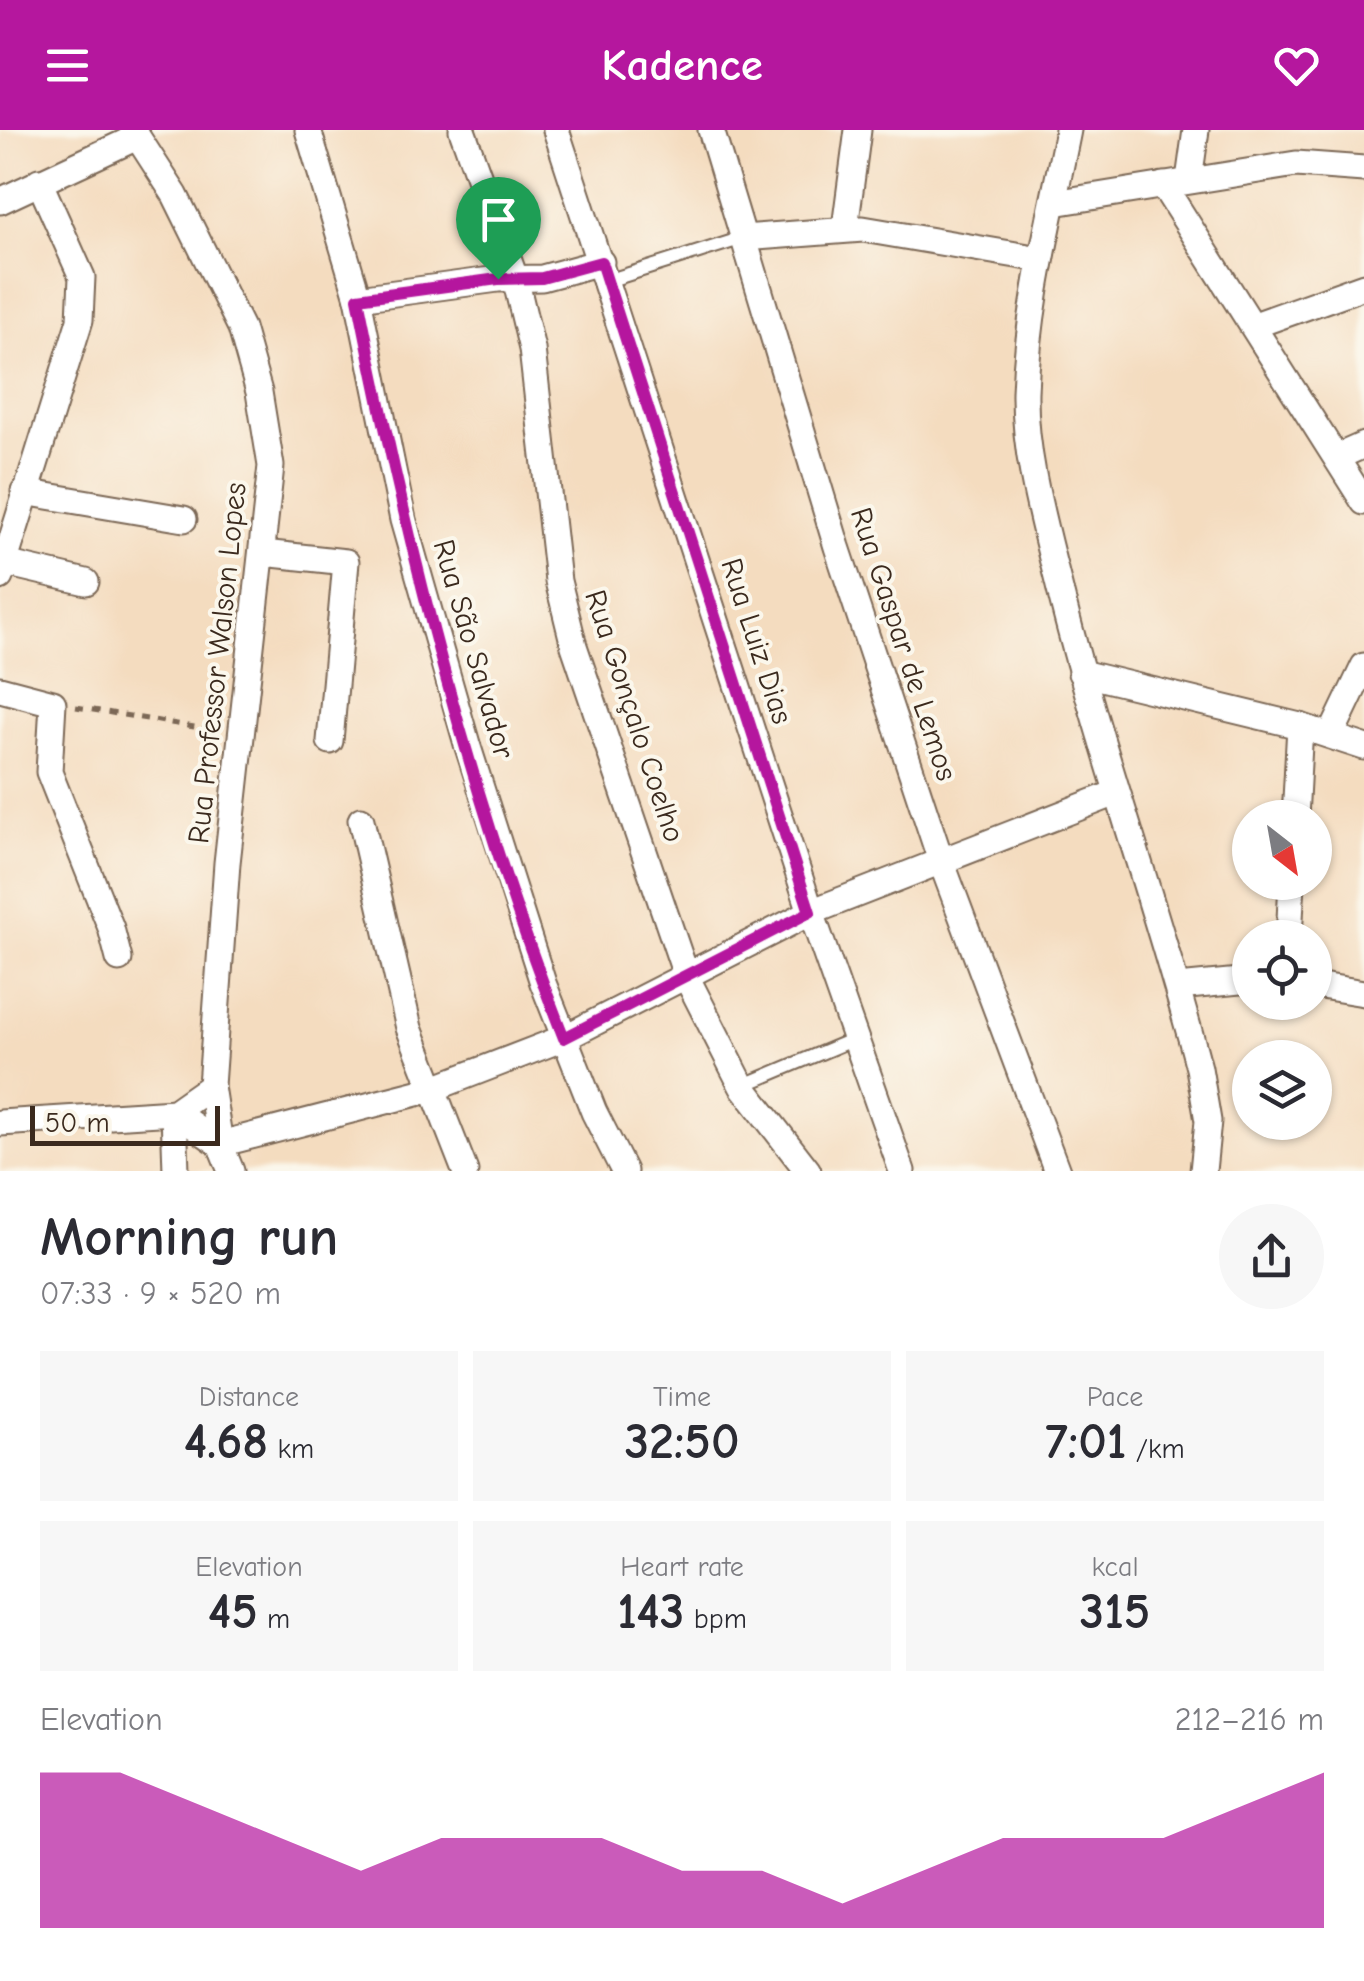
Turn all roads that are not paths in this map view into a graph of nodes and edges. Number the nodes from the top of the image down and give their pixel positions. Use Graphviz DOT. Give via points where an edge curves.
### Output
graph roads {
  1 [pos="308,130"];
  2 [pos="462,130"];
  3 [pos="556,130"];
  4 [pos="711,130"];
  5 [pos="858,130"];
  6 [pos="1068,130"];
  7 [pos="1196,130"];
  8 [pos="135,133"];
  9 [pos="1364,168"];
  10 [pos="1189,180"];
  11 [pos="39,181"];
  12 [pos="1163,185"];
  13 [pos="0,201"];
  14 [pos="1054,203"];
  15 [pos="845,228"];
  16 [pos="743,238"];
  17 [pos="1040,258"];
  18 [pos="604,271"];
  19 [pos="515,278"];
  20 [pos="1364,286"];
  21 [pos="358,298"];
  22 [pos="1255,325"];
  23 [pos="1364,445"];
  24 [pos="1337,457"];
  25 [pos="24,492"];
  26 [pos="1364,502"];
  27 [pos="184,519"];
  28 [pos="263,553"];
  29 [pos="2,570"];
  30 [pos="86,582"];
  31 [pos="1364,666"];
  32 [pos="1081,674"];
  33 [pos="0,689"];
  34 [pos="1300,726"];
  35 [pos="1330,735"];
  36 [pos="330,740"];
  37 [pos="1364,747"];
  38 [pos="1116,794"];
  39 [pos="1296,800"];
  40 [pos="361,820"];
  41 [pos="942,861"];
  42 [pos="810,912"];
  43 [pos="119,959"];
  44 [pos="687,978"];
  45 [pos="1232,982"];
  46 [pos="1178,986"];
  47 [pos="1332,988"];
  48 [pos="1364,994"];
  49 [pos="564,1038"];
  50 [pos="854,1039"];
  51 [pos="211,1086"];
  52 [pos="742,1086"];
  53 [pos="429,1090"];
  54 [pos="174,1112"];
  55 [pos="0,1123"];
  56 [pos="220,1144"];
  57 [pos="176,1171"];
  58 [pos="231,1171"];
  59 [pos="464,1171"];
  60 [pos="624,1171"];
  61 [pos="808,1171"];
  62 [pos="902,1171"];
  63 [pos="1058,1171"];
  64 [pos="1203,1171"];
  1 -- 21 [label="street, Rua São Salvador"];
  2 -- 19 [label="street, Rua Gonçalo Coelho"];
  3 -- 18 [label="street, Rua Luiz Dias"];
  4 -- 16 [label="street, Rua Gaspar de Lemos"];
  5 -- 15 [label="street"];
  6 -- 14 [label="street"];
  7 -- 10 [label="street"];
  8 -- 11 [label="street"];
  8 -- 28 [label="street, Rua Professor Walson Lopes" via="183,210 241,328 272,466"];
  9 -- 10 [label="street" via="1296,164"];
  10 -- 12 [label="street"];
  11 -- 13 [label="street"];
  11 -- 25 [label="street" via="82,278 80,320"];
  12 -- 14 [label="street"];
  12 -- 22 [label="street"];
  14 -- 17 [label="street"];
  15 -- 16 [label="street"];
  15 -- 17 [label="street"];
  16 -- 18 [label="lane"];
  16 -- 41 [label="street, Rua Gaspar de Lemos"];
  17 -- 32 [label="street" via="1025,396 1051,552"];
  18 -- 19 [label="street"];
  18 -- 42 [label="street, Rua Luiz Dias"];
  19 -- 21 [label="street"];
  19 -- 44 [label="street, Rua Gonçalo Coelho" via="532,349 558,581"];
  20 -- 22 [label="street"];
  21 -- 49 [label="street, Rua São Salvador" via="424,596"];
  22 -- 24 [label="street"];
  23 -- 24 [label="street"];
  24 -- 26 [label="street"];
  25 -- 27 [label="street"];
  25 -- 29 [label="street"];
  28 -- 36 [label="street" via="346,562"];
  28 -- 51 [label="street, Rua Professor Walson Lopes"];
  29 -- 30 [label="street"];
  31 -- 35 [label="street"];
  32 -- 34 [label="street"];
  32 -- 38 [label="street"];
  33 -- 43 [label="street" via="51,701 49,772"];
  34 -- 35 [label="street"];
  34 -- 39 [label="street"];
  35 -- 37 [label="street"];
  38 -- 41 [label="street"];
  38 -- 46 [label="street"];
  40 -- 53 [label="street" via="391,962"];
  41 -- 42 [label="street"];
  41 -- 63 [label="street, Rua Gaspar de Lemos"];
  42 -- 44 [label="street"];
  42 -- 50 [label="street, Rua Luiz Dias"];
  44 -- 49 [label="street"];
  44 -- 52 [label="street, Rua Gonçalo Coelho"];
  45 -- 46 [label="street"];
  46 -- 64 [label="street" via="1208,1122"];
  47 -- 48 [label="street"];
  49 -- 53 [label="street"];
  49 -- 60 [label="street, Rua São Salvador"];
  50 -- 52 [label="lane"];
  50 -- 62 [label="street, Rua Luiz Dias"];
  51 -- 54 [label="street"];
  51 -- 56 [label="street, Rua Professor Walson Lopes"];
  52 -- 61 [label="street, Rua Gonçalo Coelho"];
  53 -- 56 [label="street"];
  53 -- 59 [label="street"];
  54 -- 55 [label="street"];
  54 -- 56 [label="street"];
  54 -- 57 [label="street"];
  56 -- 58 [label="street, Rua Professor Walson Lopes"];
}
